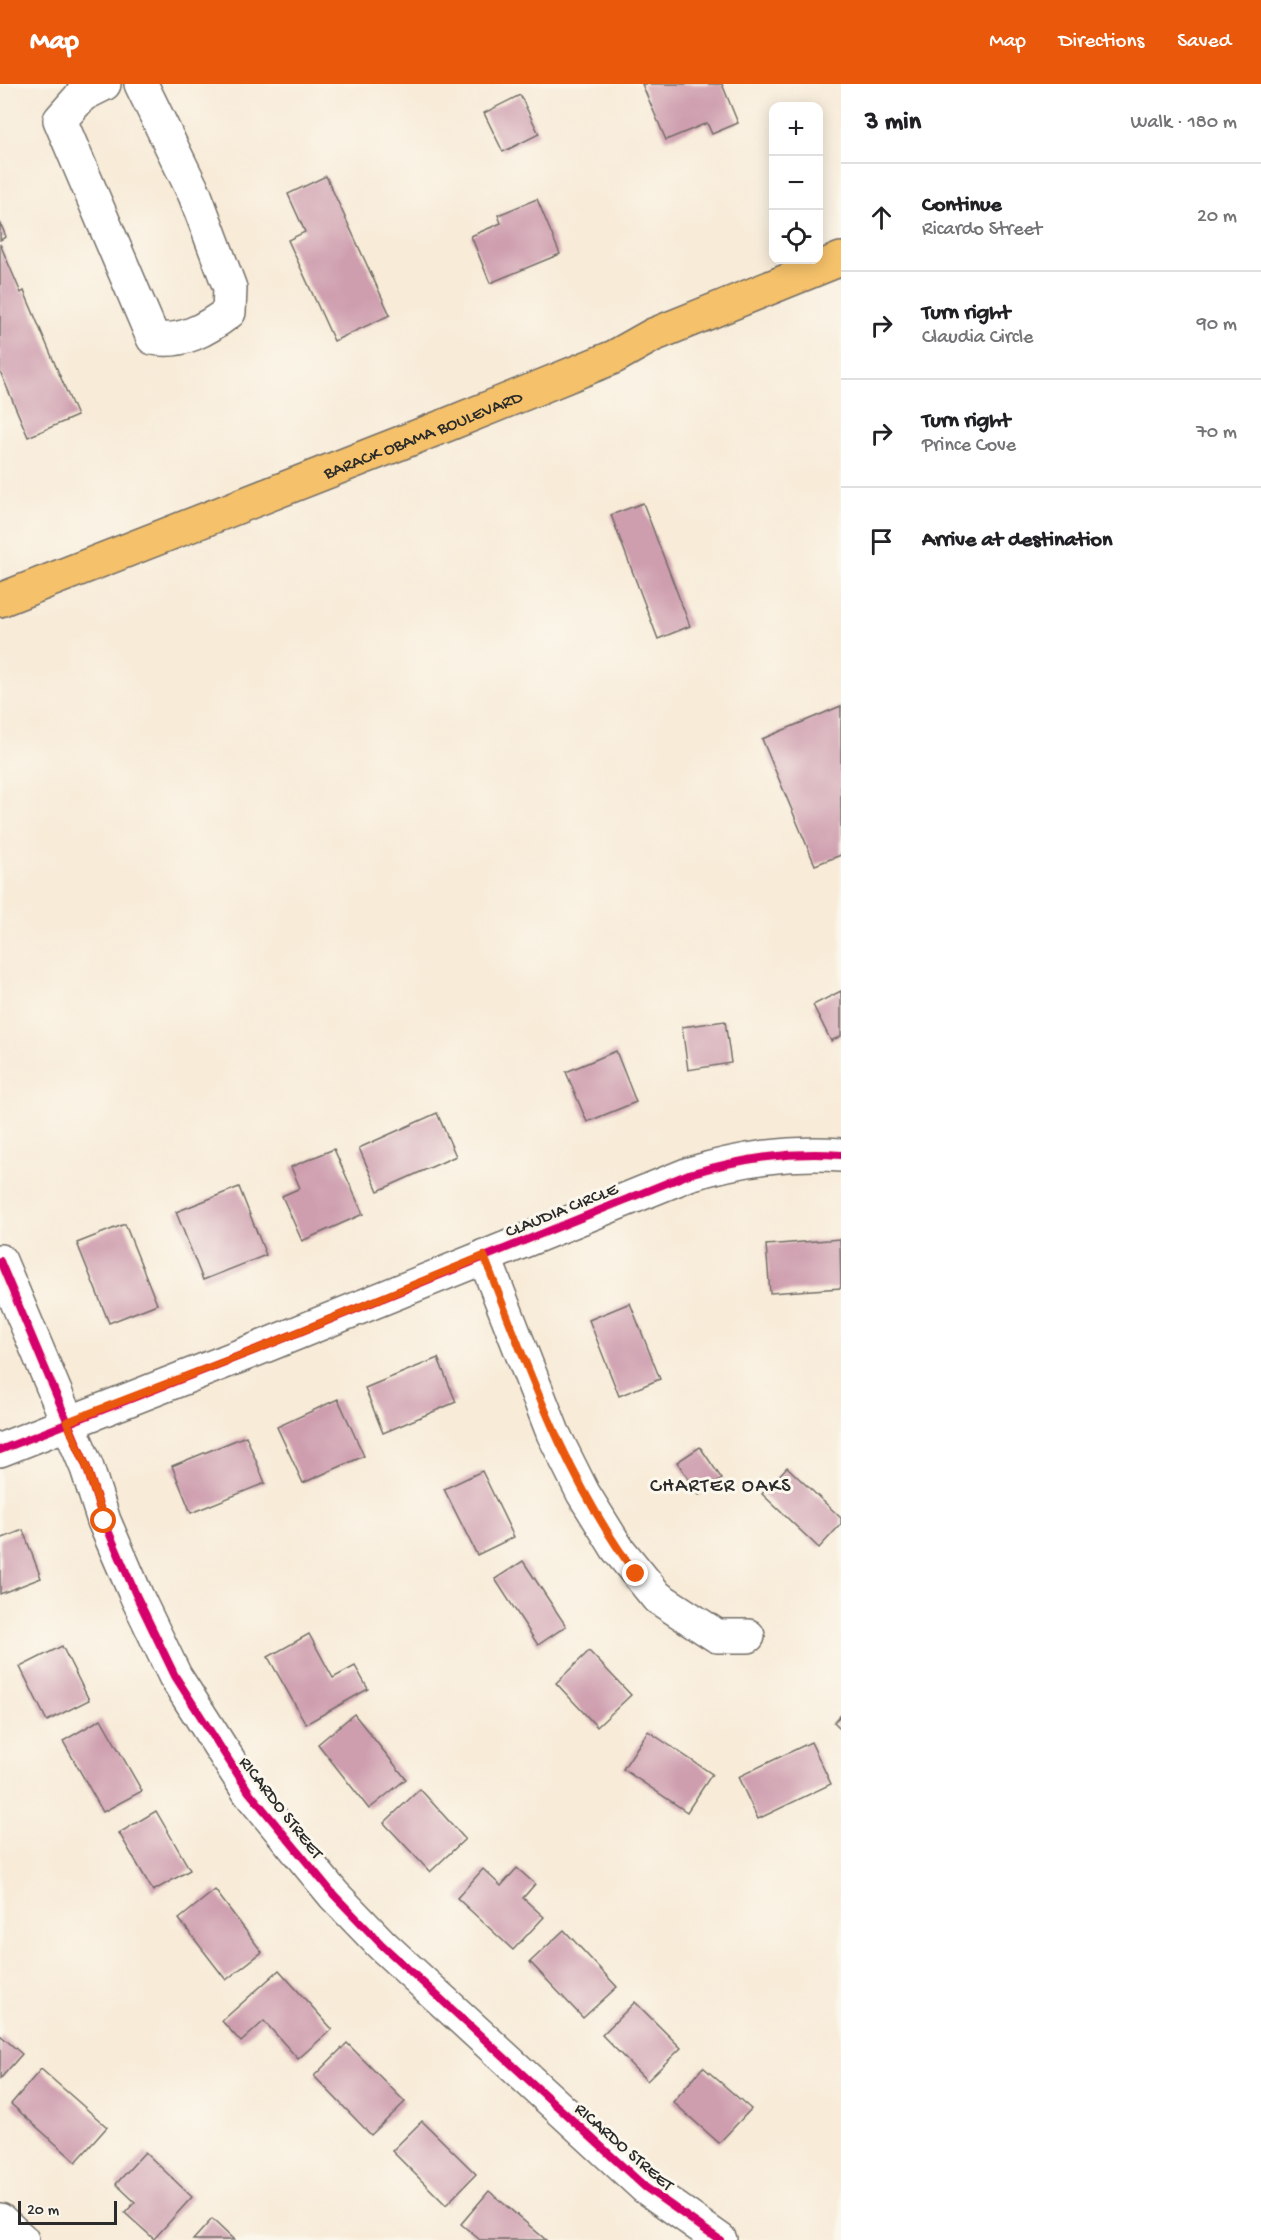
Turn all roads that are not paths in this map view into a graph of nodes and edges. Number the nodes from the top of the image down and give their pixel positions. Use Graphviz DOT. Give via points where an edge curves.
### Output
graph roads {
  1 [pos="104,84"];
  2 [pos="141,84"];
  3 [pos="841,259"];
  4 [pos="0,600"];
  5 [pos="841,1155"];
  6 [pos="484,1256"];
  7 [pos="0,1261"];
  8 [pos="67,1422"];
  9 [pos="0,1450"];
  10 [pos="748,1636"];
  11 [pos="0,2220"];
  12 [pos="22,2240"];
  13 [pos="720,2240"];
  1 -- 2 [label="street" via="82,95 60,120 153,338 168,341 208,328 229,312 230,288 195,195"];
  3 -- 4 [label="main road, BARACK OBAMA BOULEVARD" via="449,424"];
  5 -- 6 [label="street, CLAUDIA CIRCLE" via="808,1153 725,1163"];
  6 -- 8 [label="street, CLAUDIA CIRCLE"];
  6 -- 10 [label="street" via="553,1433 617,1548 657,1597 717,1636"];
  7 -- 8 [label="street, RICARDO STREET"];
  8 -- 9 [label="street, CLAUDIA CIRCLE"];
  8 -- 13 [label="street, RICARDO STREET" via="104,1521 175,1676 214,1741 278,1830 381,1945 645,2187"];
  11 -- 12 [label="street"];
}
